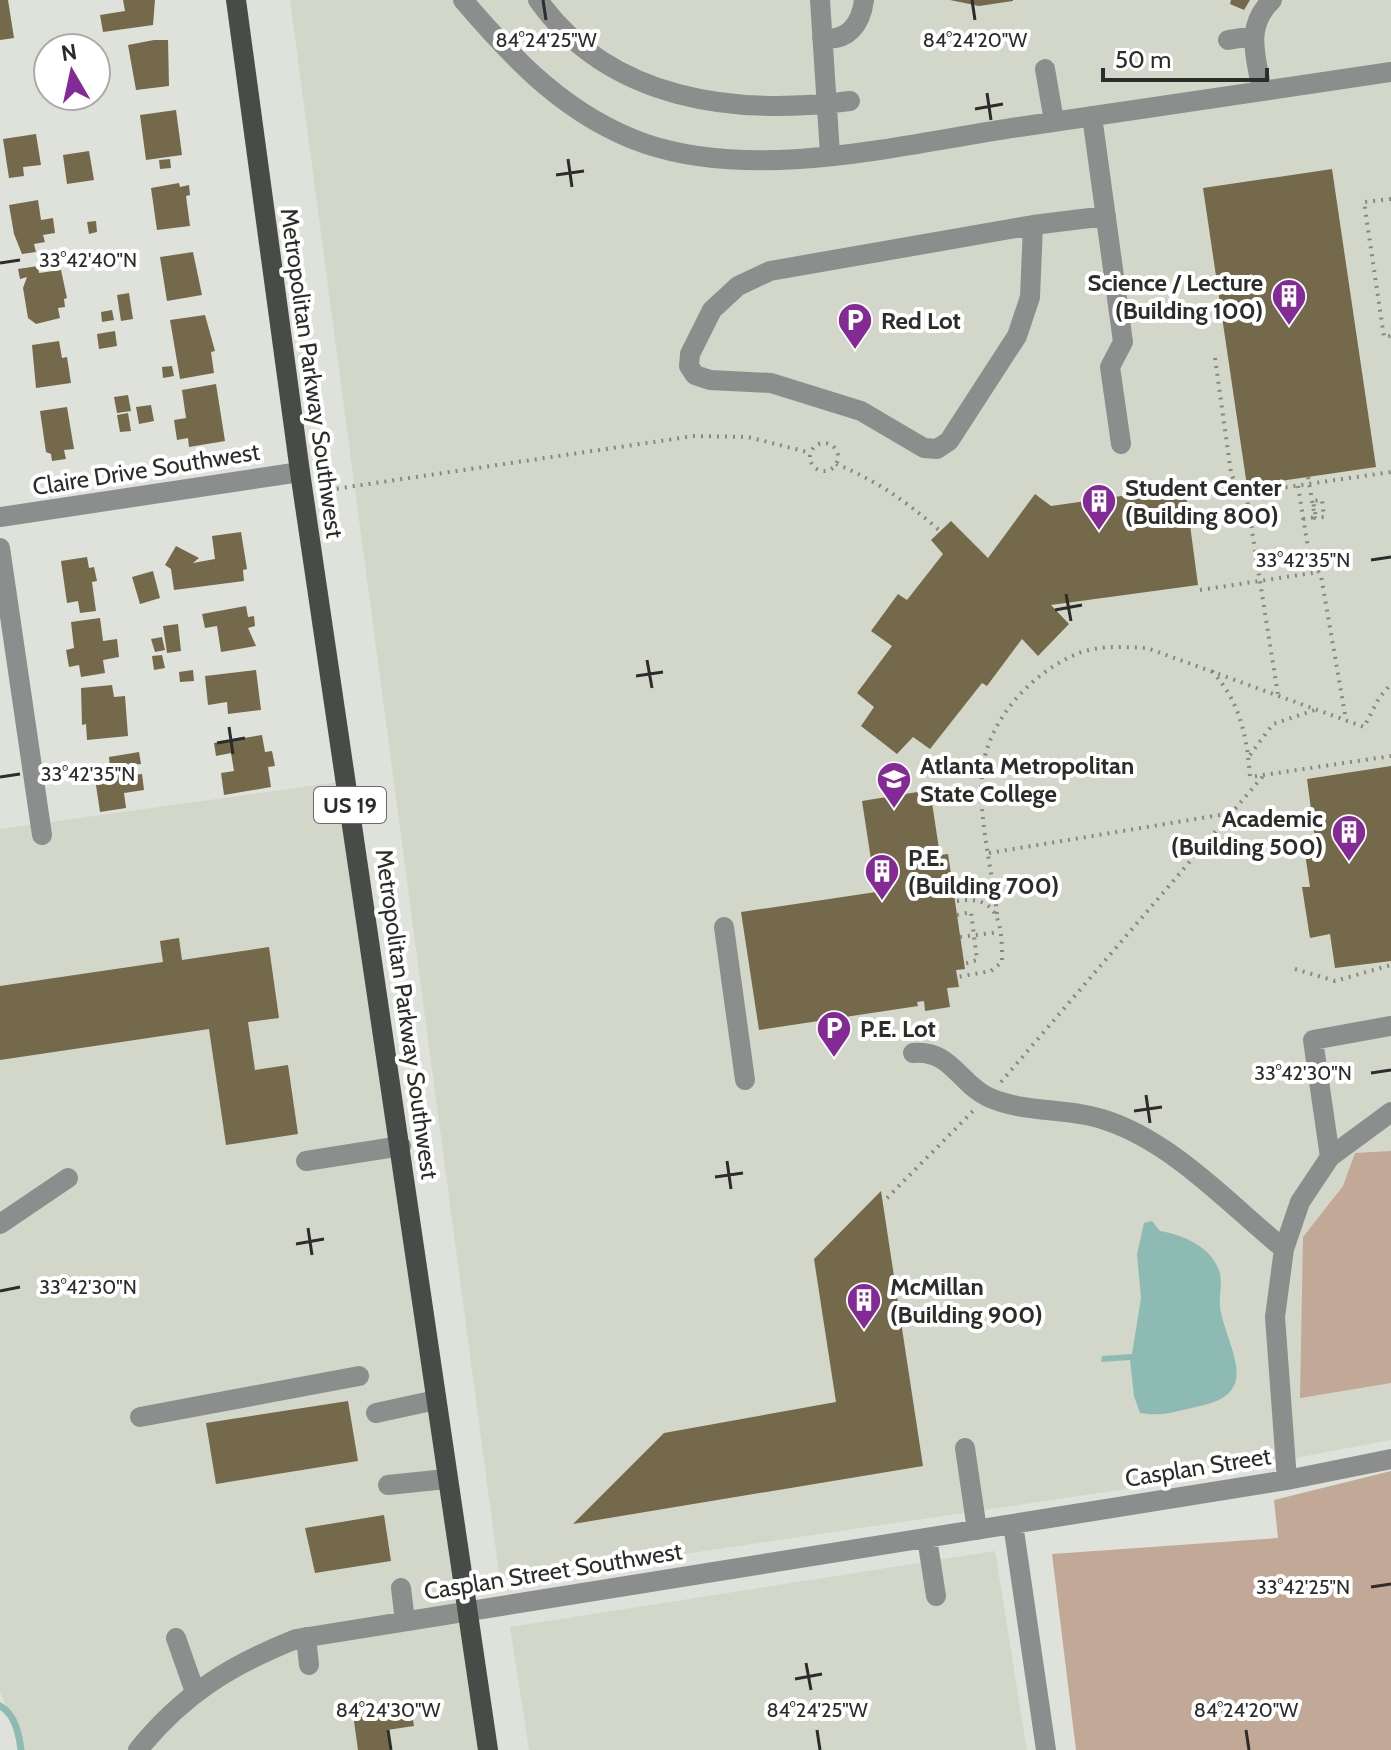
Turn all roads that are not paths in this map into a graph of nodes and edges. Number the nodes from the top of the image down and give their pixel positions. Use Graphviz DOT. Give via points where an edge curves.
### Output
graph roads {
  1 [pos="236,0"];
  2 [pos="463,0"];
  3 [pos="538,0"];
  4 [pos="820,0"];
  5 [pos="864,0"];
  6 [pos="1272,0"];
  7 [pos="1253,36"];
  8 [pos="822,38"];
  9 [pos="1228,40"];
  10 [pos="1045,69"];
  11 [pos="1391,72"];
  12 [pos="1262,91"];
  13 [pos="850,101"];
  14 [pos="826,104"];
  15 [pos="1092,116"];
  16 [pos="1054,121"];
  17 [pos="830,154"];
  18 [pos="1106,216"];
  19 [pos="1033,225"];
  20 [pos="1121,444"];
  21 [pos="300,472"];
  22 [pos="0,517"];
  23 [pos="0,548"];
  24 [pos="42,835"];
  25 [pos="724,927"];
  26 [pos="1390,1026"];
  27 [pos="913,1053"];
  28 [pos="745,1080"];
  29 [pos="1391,1112"];
  30 [pos="401,1146"];
  31 [pos="1330,1157"];
  32 [pos="306,1161"];
  33 [pos="68,1178"];
  34 [pos="0,1224"];
  35 [pos="1284,1249"];
  36 [pos="359,1376"];
  37 [pos="436,1400"];
  38 [pos="376,1413"];
  39 [pos="140,1417"];
  40 [pos="965,1448"];
  41 [pos="1391,1459"];
  42 [pos="446,1479"];
  43 [pos="1287,1480"];
  44 [pos="388,1485"];
  45 [pos="1013,1524"];
  46 [pos="977,1530"];
  47 [pos="927,1538"];
  48 [pos="401,1588"];
  49 [pos="936,1596"];
  50 [pos="467,1610"];
  51 [pos="405,1621"];
  52 [pos="306,1637"];
  53 [pos="176,1638"];
  54 [pos="309,1665"];
  55 [pos="195,1692"];
  56 [pos="138,1750"];
  57 [pos="488,1750"];
  58 [pos="1046,1750"];
  1 -- 21 [label="main road, Metropolitan Parkway Southwest / US 19"];
  2 -- 17 [label="street" via="548,90 613,130 683,154 724,159"];
  3 -- 14 [label="street" via="601,63 676,96 770,108"];
  4 -- 8 [label="street"];
  5 -- 8 [label="street" via="861,19 852,31 834,40"];
  6 -- 7 [label="street" via="1258,13"];
  7 -- 9 [label="street"];
  7 -- 12 [label="street"];
  8 -- 14 [label="street"];
  10 -- 16 [label="street"];
  11 -- 12 [label="street"];
  12 -- 15 [label="street"];
  13 -- 14 [label="street"];
  14 -- 17 [label="street"];
  15 -- 16 [label="street"];
  15 -- 18 [label="street"];
  16 -- 17 [label="street"];
  18 -- 19 [label="street"];
  18 -- 20 [label="street" via="1123,342 1110,367"];
  19 -- 19 [label="street" via="770,271 738,286 712,310 689,366 695,375 710,380 771,383 861,411 924,448 937,449 949,441 1017,336 1030,297"];
  21 -- 22 [label="street, Claire Drive Southwest"];
  21 -- 30 [label="main road, Metropolitan Parkway Southwest / US 19"];
  23 -- 24 [label="street"];
  25 -- 28 [label="street"];
  26 -- 31 [label="street" via="1313,1040"];
  27 -- 35 [label="street" via="926,1051 947,1061 987,1096 1105,1120 1134,1132"];
  29 -- 31 [label="street"];
  30 -- 32 [label="street"];
  30 -- 37 [label="main road, Metropolitan Parkway Southwest / US 19"];
  31 -- 35 [label="street" via="1300,1202"];
  33 -- 34 [label="street"];
  35 -- 43 [label="street" via="1275,1317"];
  36 -- 39 [label="street"];
  37 -- 38 [label="street"];
  37 -- 42 [label="main road, Metropolitan Parkway Southwest / US 19"];
  40 -- 46 [label="street"];
  41 -- 43 [label="street, Casplan Street"];
  42 -- 44 [label="street"];
  42 -- 50 [label="main road, Metropolitan Parkway Southwest / US 19"];
  43 -- 45 [label="street, Casplan Street"];
  45 -- 46 [label="street, Casplan Street Southwest"];
  45 -- 58 [label="street"];
  46 -- 47 [label="street, Casplan Street Southwest"];
  47 -- 49 [label="street"];
  47 -- 50 [label="street, Casplan Street Southwest"];
  48 -- 51 [label="street"];
  50 -- 51 [label="street, Casplan Street Southwest"];
  50 -- 57 [label="main road, Metropolitan Parkway Southwest / US 19"];
  51 -- 52 [label="street, Casplan Street Southwest"];
  52 -- 54 [label="street"];
  52 -- 55 [label="street, Casplan Street Southwest" via="243,1660"];
  53 -- 55 [label="street"];
  55 -- 56 [label="street, Casplan Street Southwest"];
}
